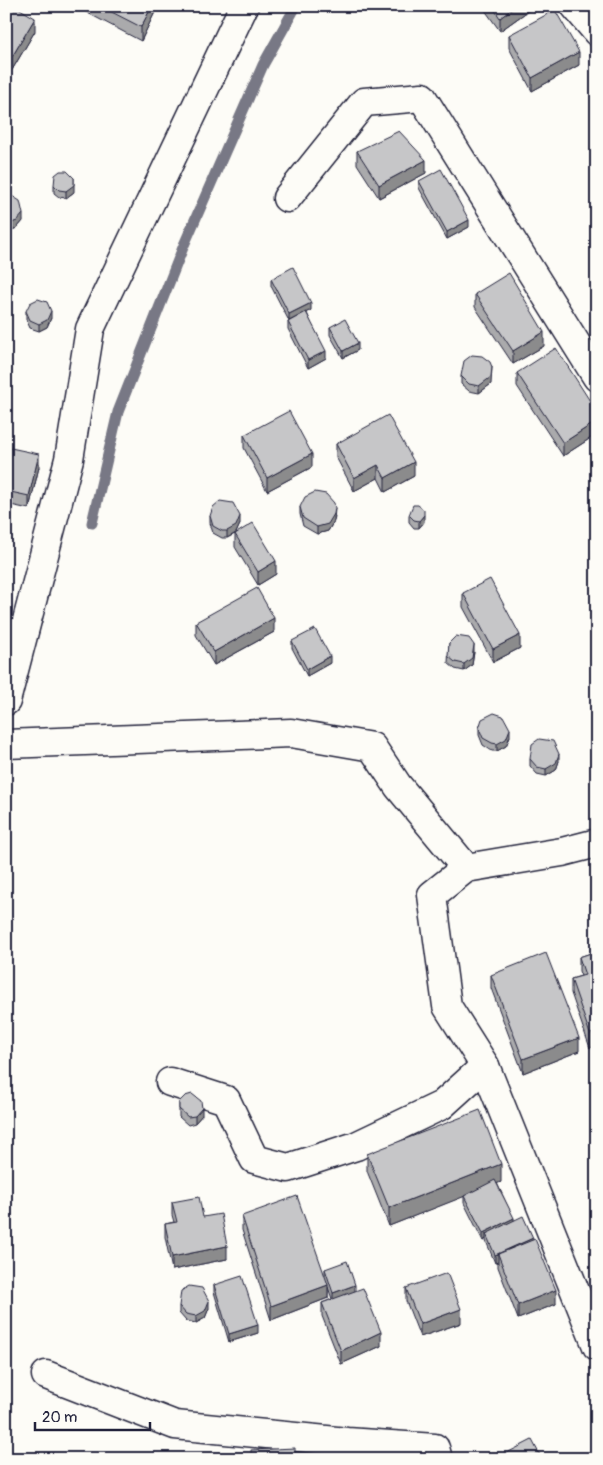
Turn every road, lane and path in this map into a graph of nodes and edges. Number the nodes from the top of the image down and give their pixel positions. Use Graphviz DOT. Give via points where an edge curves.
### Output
graph roads {
  1 [pos="244,6"];
  2 [pos="575,6"];
  3 [pos="597,32"];
  4 [pos="287,198"];
  5 [pos="597,377"];
  6 [pos="6,701"];
  7 [pos="6,744"];
  8 [pos="597,843"];
  9 [pos="466,868"];
  10 [pos="485,1066"];
  11 [pos="170,1082"];
  12 [pos="597,1346"];
  13 [pos="46,1375"];
  14 [pos="438,1459"];
  1 -- 6 [label="street" via="90,329 70,459"];
  2 -- 3 [label="street"];
  4 -- 5 [label="street" via="364,102 422,97"];
  7 -- 9 [label="street" via="291,733 372,747 398,786"];
  8 -- 9 [label="street"];
  9 -- 10 [label="street" via="432,895 447,1006"];
  10 -- 11 [label="street" via="442,1105 356,1146 288,1168 254,1159 226,1100"];
  10 -- 12 [label="street"];
  13 -- 14 [label="street" via="175,1425 435,1448"];
}
